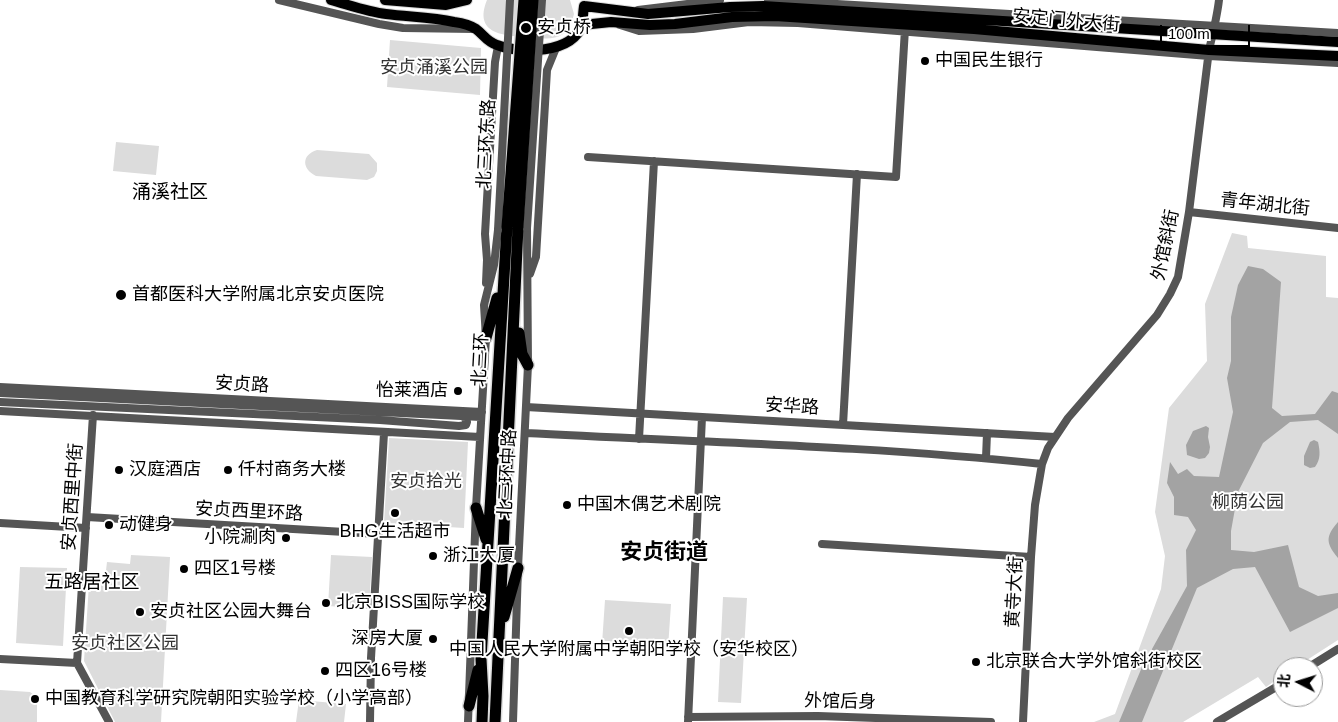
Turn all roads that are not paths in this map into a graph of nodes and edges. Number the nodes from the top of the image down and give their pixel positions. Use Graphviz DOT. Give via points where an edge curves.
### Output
graph roads {
  1 [pos="279,0"];
  2 [pos="331,0"];
  3 [pos="385,0"];
  4 [pos="510,0"];
  5 [pos="524,0"];
  6 [pos="533,0"];
  7 [pos="542,0"];
  8 [pos="720,0"];
  9 [pos="768,0"];
  10 [pos="918,0"];
  11 [pos="1219,0"];
  12 [pos="466,1"];
  13 [pos="581,3"];
  14 [pos="627,12"];
  15 [pos="907,20"];
  16 [pos="582,25"];
  17 [pos="1260,28"];
  18 [pos="476,29"];
  19 [pos="1214,30"];
  20 [pos="1338,33"];
  21 [pos="1270,38"];
  22 [pos="1338,42"];
  23 [pos="498,46"];
  24 [pos="556,48"];
  25 [pos="1209,53"];
  26 [pos="1338,56"];
  27 [pos="1338,63"];
  28 [pos="588,157"];
  29 [pos="654,161"];
  30 [pos="857,174"];
  31 [pos="1189,212"];
  32 [pos="512,228"];
  33 [pos="1338,228"];
  34 [pos="528,284"];
  35 [pos="502,287"];
  36 [pos="484,305"];
  37 [pos="515,314"];
  38 [pos="486,338"];
  39 [pos="528,365"];
  40 [pos="0,387"];
  41 [pos="0,393"];
  42 [pos="73,398"];
  43 [pos="150,398"];
  44 [pos="0,402"];
  45 [pos="324,404"];
  46 [pos="526,407"];
  47 [pos="177,410"];
  48 [pos="317,410"];
  49 [pos="0,411"];
  50 [pos="641,413"];
  51 [pos="72,414"];
  52 [pos="93,415"];
  53 [pos="482,415"];
  54 [pos="464,417"];
  55 [pos="702,417"];
  56 [pos="325,418"];
  57 [pos="168,420"];
  58 [pos="843,425"];
  59 [pos="455,426"];
  60 [pos="340,430"];
  61 [pos="384,433"];
  62 [pos="525,433"];
  63 [pos="987,433"];
  64 [pos="432,435"];
  65 [pos="480,437"];
  66 [pos="1055,437"];
  67 [pos="639,439"];
  68 [pos="700,442"];
  69 [pos="986,458"];
  70 [pos="1042,464"];
  71 [pos="476,508"];
  72 [pos="87,517"];
  73 [pos="0,523"];
  74 [pos="86,528"];
  75 [pos="379,534"];
  76 [pos="822,544"];
  77 [pos="489,545"];
  78 [pos="1031,557"];
  79 [pos="518,568"];
  80 [pos="500,631"];
  81 [pos="1338,649"];
  82 [pos="1323,658"];
  83 [pos="0,659"];
  84 [pos="481,659"];
  85 [pos="78,663"];
  86 [pos="1273,689"];
  87 [pos="469,706"];
  88 [pos="688,720"];
  89 [pos="895,720"];
  90 [pos="109,722"];
  91 [pos="370,722"];
  92 [pos="468,722"];
  93 [pos="482,722"];
  94 [pos="495,722"];
  95 [pos="513,722"];
  96 [pos="991,722"];
  97 [pos="1024,722"];
  98 [pos="1217,722"];
  1 -- 18 [label="street" via="403,28"];
  2 -- 18 [label="main road" via="384,14 434,18"];
  3 -- 12 [label="main road" via="446,5"];
  4 -- 32 [label="street, 北三环东路, bridge"];
  5 -- 32 [label="highway, 北三环, bridge"];
  6 -- 32 [label="highway, 北三环, bridge"];
  7 -- 32 [label="street, bridge"];
  8 -- 14 [label="street"];
  9 -- 15 [label="street"];
  10 -- 15 [label="street"];
  11 -- 19 [label="street, 外馆斜街"];
  13 -- 14 [label="main road, 安定门外大街"];
  13 -- 16 [label="main road"];
  14 -- 15 [label="main road, 安定门外大街" via="648,14 763,6"];
  15 -- 16 [label="main road, 安定门外大街" via="775,16 675,24 611,22"];
  15 -- 19 [label="main road, 安定门外大街"];
  15 -- 25 [label="main road, 安定门外大街"];
  15 -- 30 [label="street" via="896,178"];
  16 -- 24 [label="main road" via="575,36"];
  17 -- 19 [label="street"];
  17 -- 20 [label="street"];
  17 -- 21 [label="street"];
  18 -- 23 [label="main road" via="488,42"];
  19 -- 21 [label="main road, 安定门外大街"];
  19 -- 25 [label="street, 外馆斜街"];
  21 -- 22 [label="main road, 安定门外大街"];
  23 -- 24 [label="main road"];
  23 -- 36 [label="street" via="485,234"];
  24 -- 34 [label="street" via="547,70 536,257"];
  25 -- 26 [label="main road, 安定门外大街"];
  25 -- 27 [label="street"];
  25 -- 31 [label="street, 外馆斜街"];
  28 -- 29 [label="street"];
  29 -- 30 [label="street"];
  29 -- 50 [label="street"];
  30 -- 58 [label="street"];
  31 -- 33 [label="street, 青年湖北街"];
  31 -- 66 [label="street, 外馆斜街" via="1178,277 1165,304"];
  32 -- 34 [label="street, 北三环中路"];
  32 -- 35 [label="highway, 北三环"];
  32 -- 36 [label="street, 北三环中路" via="494,264"];
  32 -- 37 [label="highway, 北三环"];
  34 -- 39 [label="street, 北三环中路"];
  35 -- 38 [label="highway"];
  35 -- 77 [label="highway, 北三环"];
  36 -- 38 [label="street, 北三环中路"];
  37 -- 39 [label="highway" via="522,354"];
  37 -- 80 [label="highway, 北三环"];
  38 -- 53 [label="street, 北三环中路"];
  39 -- 46 [label="street, 北三环中路"];
  40 -- 42 [label="street, 安贞路"];
  41 -- 42 [label="street, 安贞路"];
  42 -- 43 [label="street, 安贞路"];
  42 -- 44 [label="street, 安贞路"];
  42 -- 47 [label="street, 安贞路"];
  42 -- 51 [label="street"];
  43 -- 45 [label="street, 安贞路"];
  43 -- 48 [label="street, 安贞路"];
  45 -- 48 [label="street"];
  45 -- 53 [label="street, 安贞路"];
  46 -- 50 [label="street, 安华路"];
  46 -- 62 [label="street, 北三环中路"];
  47 -- 56 [label="street, 安贞路"];
  47 -- 57 [label="street"];
  48 -- 54 [label="street, 安贞路"];
  49 -- 51 [label="street"];
  50 -- 55 [label="street, 安华路"];
  50 -- 67 [label="street"];
  51 -- 52 [label="street"];
  52 -- 57 [label="street"];
  52 -- 72 [label="street, 安贞西里中街"];
  53 -- 54 [label="street, 安贞路"];
  53 -- 65 [label="street, 北三环中路"];
  54 -- 59 [label="street" via="468,422 466,425"];
  55 -- 58 [label="street, 安华路"];
  55 -- 68 [label="street"];
  56 -- 59 [label="street, 安贞路"];
  56 -- 60 [label="street"];
  57 -- 60 [label="street"];
  58 -- 63 [label="street, 安华路"];
  59 -- 64 [label="street"];
  60 -- 61 [label="street"];
  61 -- 64 [label="street"];
  61 -- 75 [label="street"];
  62 -- 67 [label="street"];
  62 -- 79 [label="street, 北三环中路"];
  63 -- 66 [label="street, 安华路"];
  63 -- 69 [label="street"];
  64 -- 65 [label="street"];
  65 -- 71 [label="street, 北三环中路"];
  66 -- 70 [label="street, 外馆斜街"];
  67 -- 68 [label="street"];
  68 -- 69 [label="street"];
  68 -- 88 [label="street"];
  69 -- 70 [label="street"];
  70 -- 78 [label="street, 黄寺大街"];
  71 -- 77 [label="highway"];
  71 -- 87 [label="street, 北三环中路"];
  72 -- 74 [label="street, 安贞西里中街"];
  72 -- 75 [label="street, 安贞西里环路"];
  73 -- 74 [label="street"];
  74 -- 85 [label="street, 安贞西里中街"];
  75 -- 91 [label="street"];
  76 -- 78 [label="street"];
  77 -- 84 [label="highway, 北三环"];
  78 -- 97 [label="street, 黄寺大街"];
  79 -- 80 [label="highway"];
  79 -- 95 [label="street, 北三环中路"];
  80 -- 94 [label="highway, 北三环"];
  81 -- 82 [label="street"];
  83 -- 85 [label="street"];
  84 -- 87 [label="highway"];
  84 -- 93 [label="highway, 北三环"];
  85 -- 90 [label="street"];
  86 -- 98 [label="street"];
  87 -- 92 [label="street, 北三环中路"];
  88 -- 89 [label="street, 外馆后身" via="818,716"];
  89 -- 96 [label="street, 外馆后身"];
}
